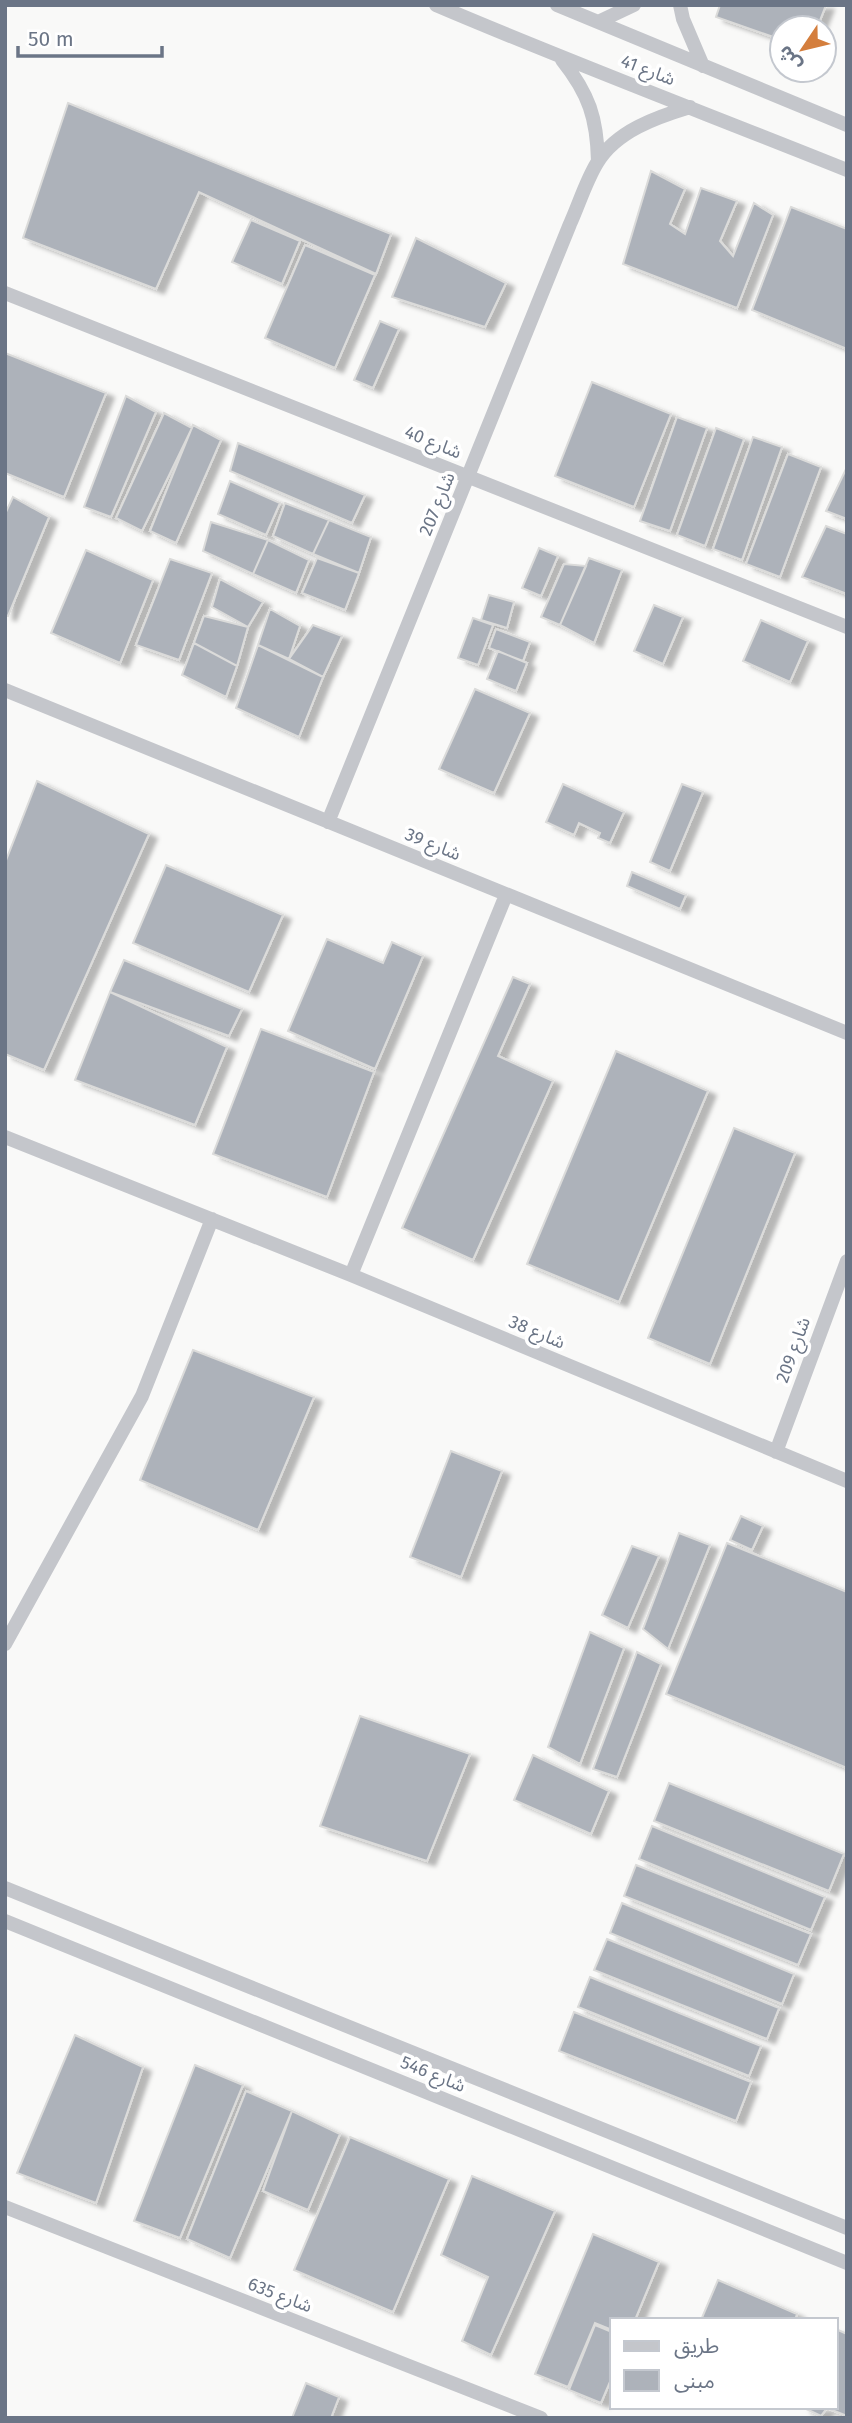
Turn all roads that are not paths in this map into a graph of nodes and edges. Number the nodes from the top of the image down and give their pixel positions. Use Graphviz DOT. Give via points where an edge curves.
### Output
graph roads {
  1 [pos="436,5"];
  2 [pos="556,5"];
  3 [pos="634,5"];
  4 [pos="680,5"];
  5 [pos="598,22"];
  6 [pos="561,58"];
  7 [pos="703,66"];
  8 [pos="690,107"];
  9 [pos="847,125"];
  10 [pos="598,161"];
  11 [pos="847,170"];
  12 [pos="5,293"];
  13 [pos="469,477"];
  14 [pos="847,627"];
  15 [pos="5,690"];
  16 [pos="328,822"];
  17 [pos="506,895"];
  18 [pos="847,1033"];
  19 [pos="5,1137"];
  20 [pos="212,1219"];
  21 [pos="847,1261"];
  22 [pos="351,1275"];
  23 [pos="776,1452"];
  24 [pos="847,1481"];
  25 [pos="5,1644"];
  26 [pos="5,1888"];
  27 [pos="5,1921"];
  28 [pos="5,2207"];
  29 [pos="847,2228"];
  30 [pos="847,2263"];
  31 [pos="541,2418"];
  1 -- 6 [label="street, شارع 41"];
  2 -- 5 [label="street, شارع 41"];
  3 -- 5 [label="street"];
  4 -- 7 [label="street"];
  5 -- 7 [label="street, شارع 41"];
  6 -- 8 [label="street, شارع 41"];
  6 -- 10 [label="street, شارع 207" via="579,80 591,106"];
  7 -- 9 [label="street, شارع 41"];
  8 -- 10 [label="street, شارع 207" via="638,127"];
  8 -- 11 [label="street, شارع 41"];
  10 -- 13 [label="street, شارع 207"];
  12 -- 13 [label="street, شارع 40"];
  13 -- 14 [label="street, شارع 40"];
  13 -- 16 [label="street, شارع 207"];
  15 -- 16 [label="street, شارع 39"];
  16 -- 17 [label="street, شارع 39"];
  17 -- 18 [label="street, شارع 39"];
  17 -- 22 [label="street"];
  19 -- 20 [label="street, شارع 38"];
  20 -- 22 [label="street, شارع 38"];
  20 -- 25 [label="street" via="142,1396"];
  21 -- 23 [label="street, شارع 209"];
  22 -- 23 [label="street, شارع 38"];
  23 -- 24 [label="street, شارع 38"];
  26 -- 29 [label="street, شارع 546"];
  27 -- 30 [label="street, شارع 546"];
  28 -- 31 [label="street, شارع 635"];
}
